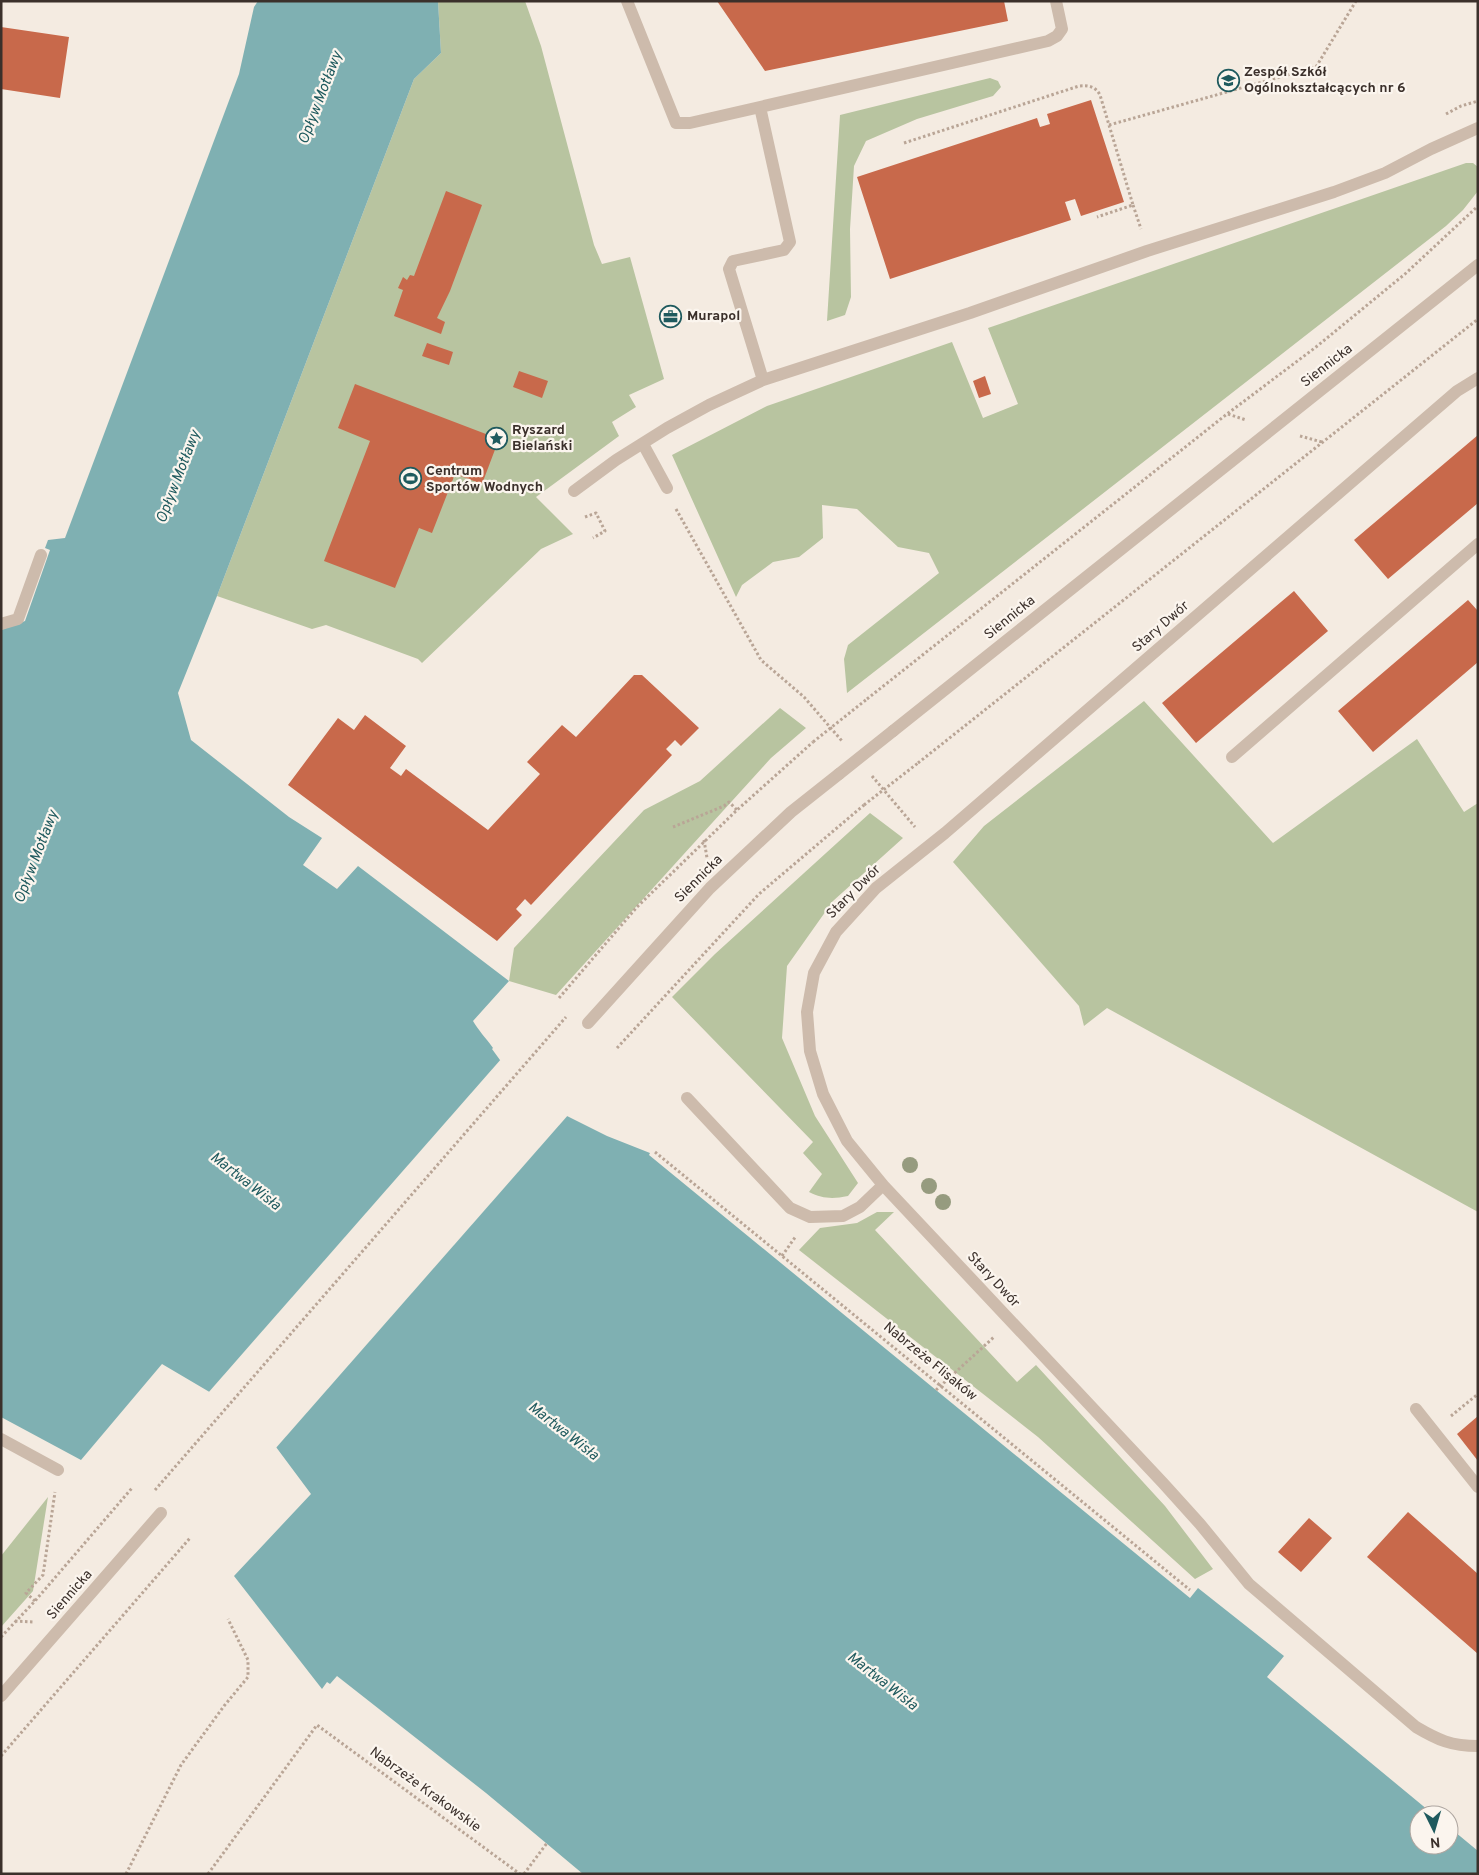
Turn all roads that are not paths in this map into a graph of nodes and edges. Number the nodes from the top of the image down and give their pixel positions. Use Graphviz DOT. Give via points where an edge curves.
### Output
graph roads {
  1 [pos="627,1"];
  2 [pos="1056,1"];
  3 [pos="760,107"];
  4 [pos="1478,128"];
  5 [pos="1478,265"];
  6 [pos="1478,378"];
  7 [pos="763,380"];
  8 [pos="643,444"];
  9 [pos="667,488"];
  10 [pos="574,491"];
  11 [pos="1478,544"];
  12 [pos="41,555"];
  13 [pos="1,624"];
  14 [pos="1232,757"];
  15 [pos="588,1023"];
  16 [pos="687,1098"];
  17 [pos="883,1184"];
  18 [pos="1416,1408"];
  19 [pos="1,1438"];
  20 [pos="58,1470"];
  21 [pos="1478,1487"];
  22 [pos="161,1513"];
  23 [pos="1,1696"];
  24 [pos="1478,1746"];
  1 -- 3 [label="street" via="676,123"];
  2 -- 3 [label="street" via="1062,29 1048,41"];
  3 -- 7 [label="street" via="790,242 784,250 733,261 729,269"];
  4 -- 7 [label="street" via="1385,173 1334,192"];
  5 -- 15 [label="street, Siennicka, bridge" via="791,812 710,888"];
  6 -- 17 [label="street, Stary Dwór" via="1457,391 929,846 876,888 836,932 814,973 807,1012 810,1051 823,1094 847,1141"];
  7 -- 8 [label="street" via="709,405"];
  8 -- 9 [label="street"];
  8 -- 10 [label="street"];
  11 -- 14 [label="street"];
  12 -- 13 [label="street" via="18,619"];
  16 -- 17 [label="street" via="790,1208 810,1217 843,1216 860,1207"];
  17 -- 24 [label="street, Stary Dwór" via="1163,1483 1249,1584 1416,1727 1439,1740"];
  18 -- 21 [label="street"];
  19 -- 20 [label="street"];
  22 -- 23 [label="street, Siennicka"];
}
